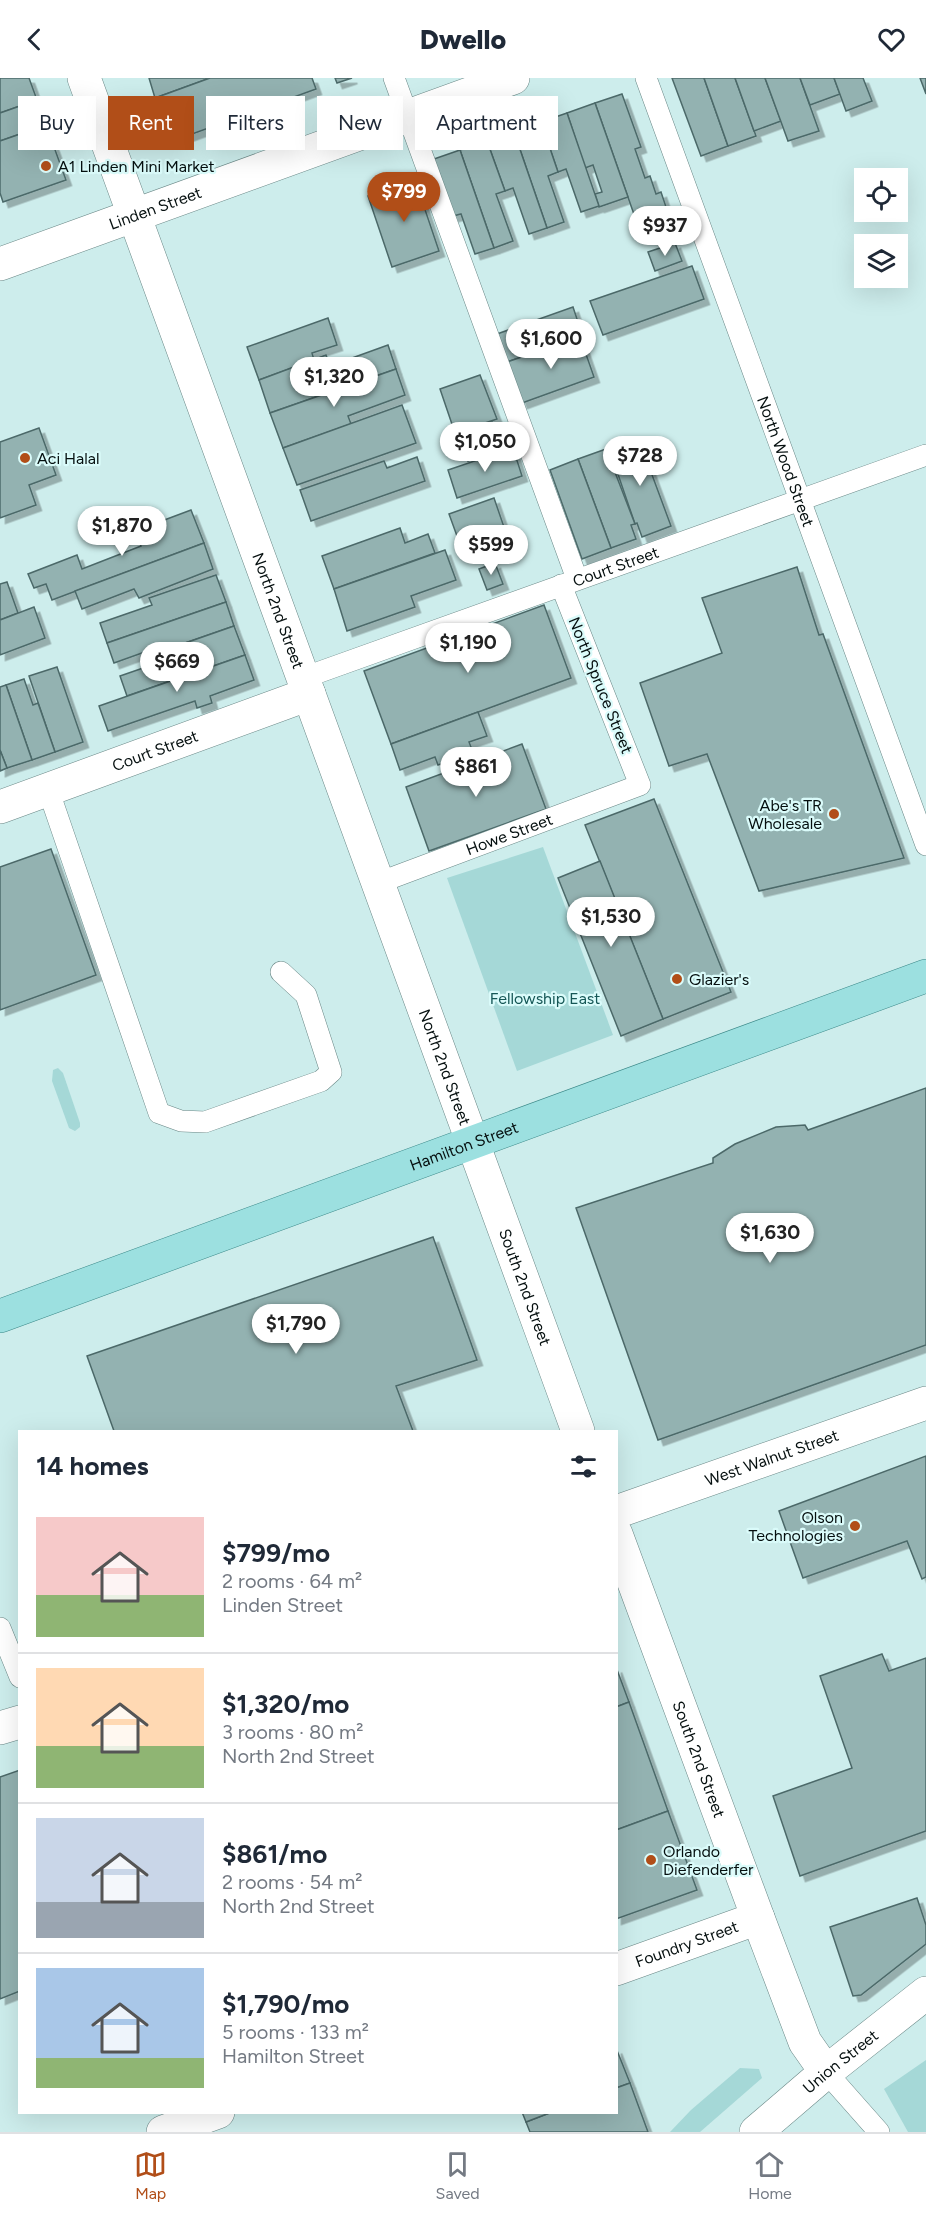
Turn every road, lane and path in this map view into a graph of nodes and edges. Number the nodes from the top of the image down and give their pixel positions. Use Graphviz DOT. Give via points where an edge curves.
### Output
graph roads {
  1 [pos="84,78"];
  2 [pos="394,78"];
  3 [pos="513,78"];
  4 [pos="646,78"];
  5 [pos="408,116"];
  6 [pos="134,216"];
  7 [pos="0,264"];
  8 [pos="926,455"];
  9 [pos="800,500"];
  10 [pos="569,582"];
  11 [pos="306,686"];
  12 [pos="640,784"];
  13 [pos="48,789"];
  14 [pos="0,807"];
  15 [pos="926,845"];
  16 [pos="378,884"];
  17 [pos="281,972"];
  18 [pos="926,976"];
  19 [pos="473,1143"];
  20 [pos="0,1316"];
  21 [pos="926,1403"];
  22 [pos="579,1430"];
  23 [pos="618,1511"];
  24 [pos="618,1539"];
  25 [pos="0,1628"];
  26 [pos="18,1672"];
  27 [pos="18,1723"];
  28 [pos="0,1728"];
  29 [pos="758,1918"];
  30 [pos="618,1968"];
  31 [pos="926,1993"];
  32 [pos="826,2072"];
  33 [pos="212,2114"];
  34 [pos="163,2132"];
  35 [pos="756,2132"];
  36 [pos="879,2132"];
  1 -- 6 [label="street, North 2nd Street"];
  2 -- 5 [label="lane, North Spruce Street"];
  3 -- 5 [label="street, Linden Street"];
  4 -- 9 [label="lane, North Wood Street"];
  5 -- 6 [label="street, Linden Street"];
  5 -- 10 [label="lane, North Spruce Street"];
  6 -- 7 [label="street, Linden Street"];
  6 -- 11 [label="street, North 2nd Street"];
  8 -- 9 [label="lane, Court Street"];
  9 -- 10 [label="lane, Court Street"];
  9 -- 15 [label="lane, North Wood Street"];
  10 -- 11 [label="lane, Court Street"];
  10 -- 12 [label="lane, North Spruce Street"];
  11 -- 13 [label="street, Court Street"];
  11 -- 16 [label="street, North 2nd Street"];
  12 -- 16 [label="lane, Howe Street"];
  13 -- 14 [label="street, Court Street"];
  13 -- 17 [label="lane" via="159,1113 181,1121 205,1122 321,1081 331,1072 306,995"];
  16 -- 19 [label="street, North 2nd Street"];
  18 -- 19 [label="main road, Hamilton Street"];
  19 -- 20 [label="main road, Hamilton Street"];
  19 -- 22 [label="street, South 2nd Street"];
  21 -- 23 [label="street, West Walnut Street"];
  24 -- 29 [label="street, South 2nd Street"];
  25 -- 26 [label="lane"];
  27 -- 28 [label="street"];
  29 -- 30 [label="street, Foundry Street"];
  29 -- 32 [label="street, South 2nd Street" via="806,2042"];
  31 -- 32 [label="street, Union Street"];
  32 -- 35 [label="street, Union Street"];
  32 -- 36 [label="lane, South 2nd Street"];
  33 -- 34 [label="street"];
}
